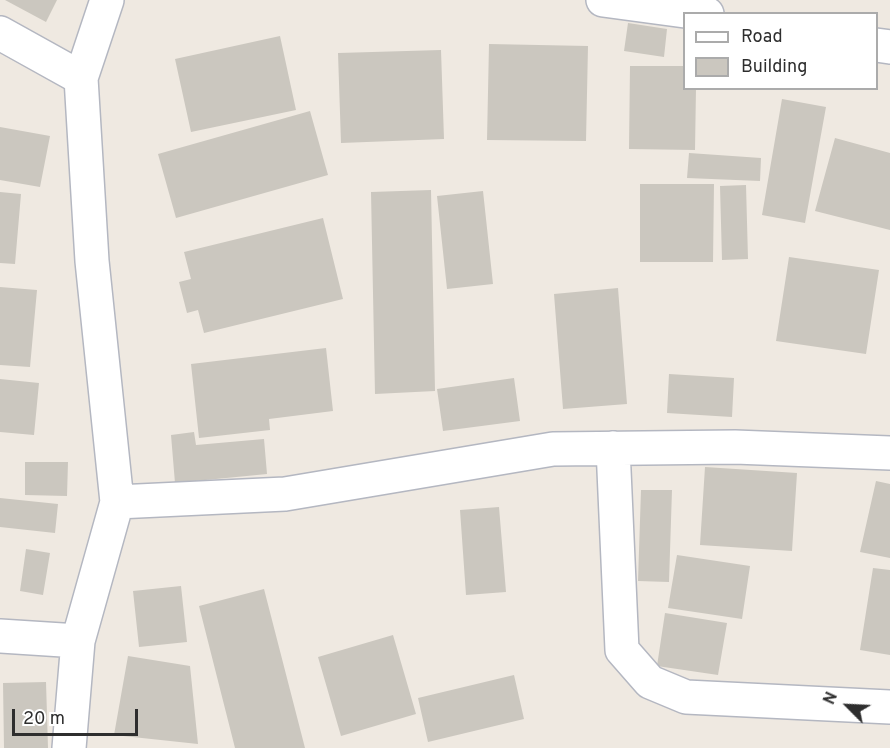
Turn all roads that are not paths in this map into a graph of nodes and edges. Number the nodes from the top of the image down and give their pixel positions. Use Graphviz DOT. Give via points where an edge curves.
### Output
graph roads {
  1 [pos="107,0"];
  2 [pos="603,0"];
  3 [pos="692,12"];
  4 [pos="0,33"];
  5 [pos="81,78"];
  6 [pos="613,448"];
  7 [pos="890,453"];
  8 [pos="117,502"];
  9 [pos="0,636"];
  10 [pos="78,640"];
  11 [pos="890,707"];
  12 [pos="69,748"];
  1 -- 5 [label="street"];
  2 -- 3 [label="street"];
  4 -- 5 [label="street"];
  5 -- 8 [label="street" via="93,261"];
  6 -- 7 [label="street" via="735,447"];
  6 -- 8 [label="street" via="553,449 285,494"];
  6 -- 11 [label="street" via="622,650 650,682 686,697"];
  8 -- 10 [label="street"];
  9 -- 10 [label="street"];
  10 -- 12 [label="street"];
}
